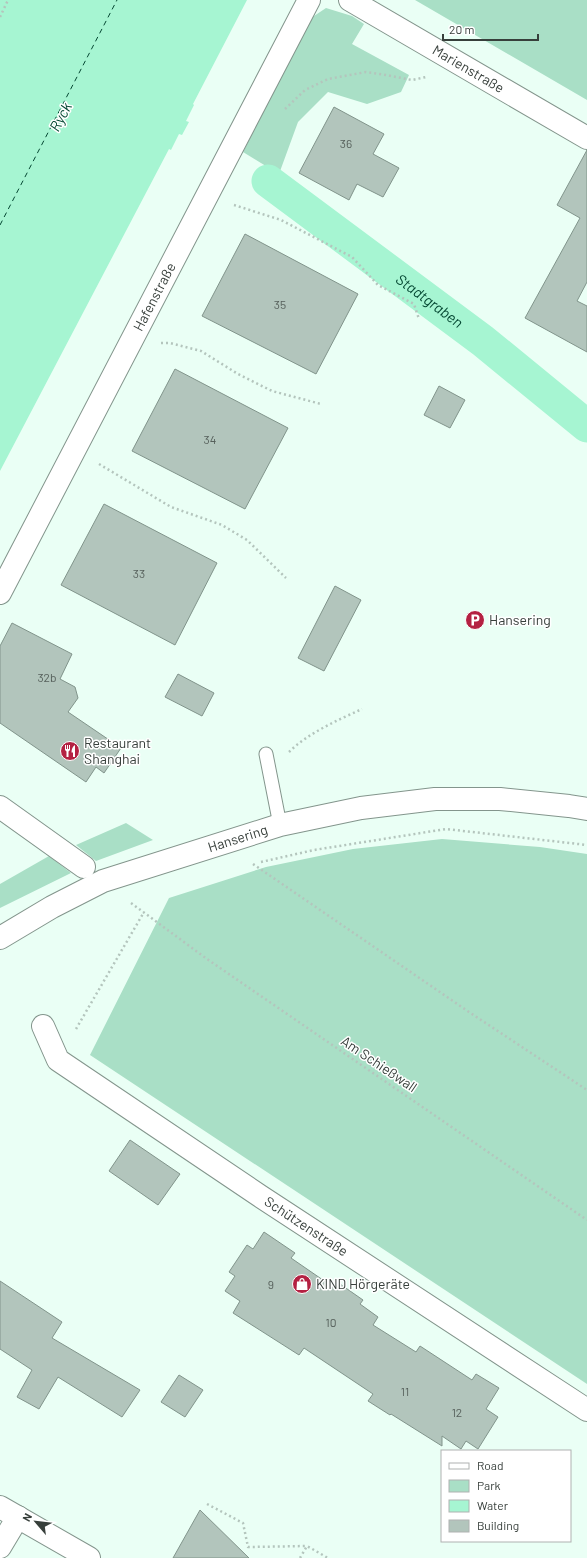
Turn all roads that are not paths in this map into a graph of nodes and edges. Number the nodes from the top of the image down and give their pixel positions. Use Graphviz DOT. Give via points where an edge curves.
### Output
graph roads {
  1 [pos="309,0"];
  2 [pos="350,0"];
  3 [pos="587,138"];
  4 [pos="0,593"];
  5 [pos="266,754"];
  6 [pos="0,807"];
  7 [pos="587,810"];
  8 [pos="280,825"];
  9 [pos="84,867"];
  10 [pos="0,938"];
  11 [pos="43,1026"];
  12 [pos="587,1410"];
  13 [pos="9,1512"];
  14 [pos="0,1547"];
  15 [pos="89,1558"];
  1 -- 4 [label="street, Hafenstraße"];
  2 -- 3 [label="street, Marienstraße"];
  5 -- 8 [label="lane"];
  6 -- 9 [label="street"];
  7 -- 8 [label="street, Hansering" via="500,799 435,799 361,808"];
  8 -- 10 [label="street, Hansering" via="103,881"];
  11 -- 12 [label="street, Schützenstraße" via="58,1060"];
  13 -- 14 [label="street"];
  13 -- 15 [label="street"];
}
